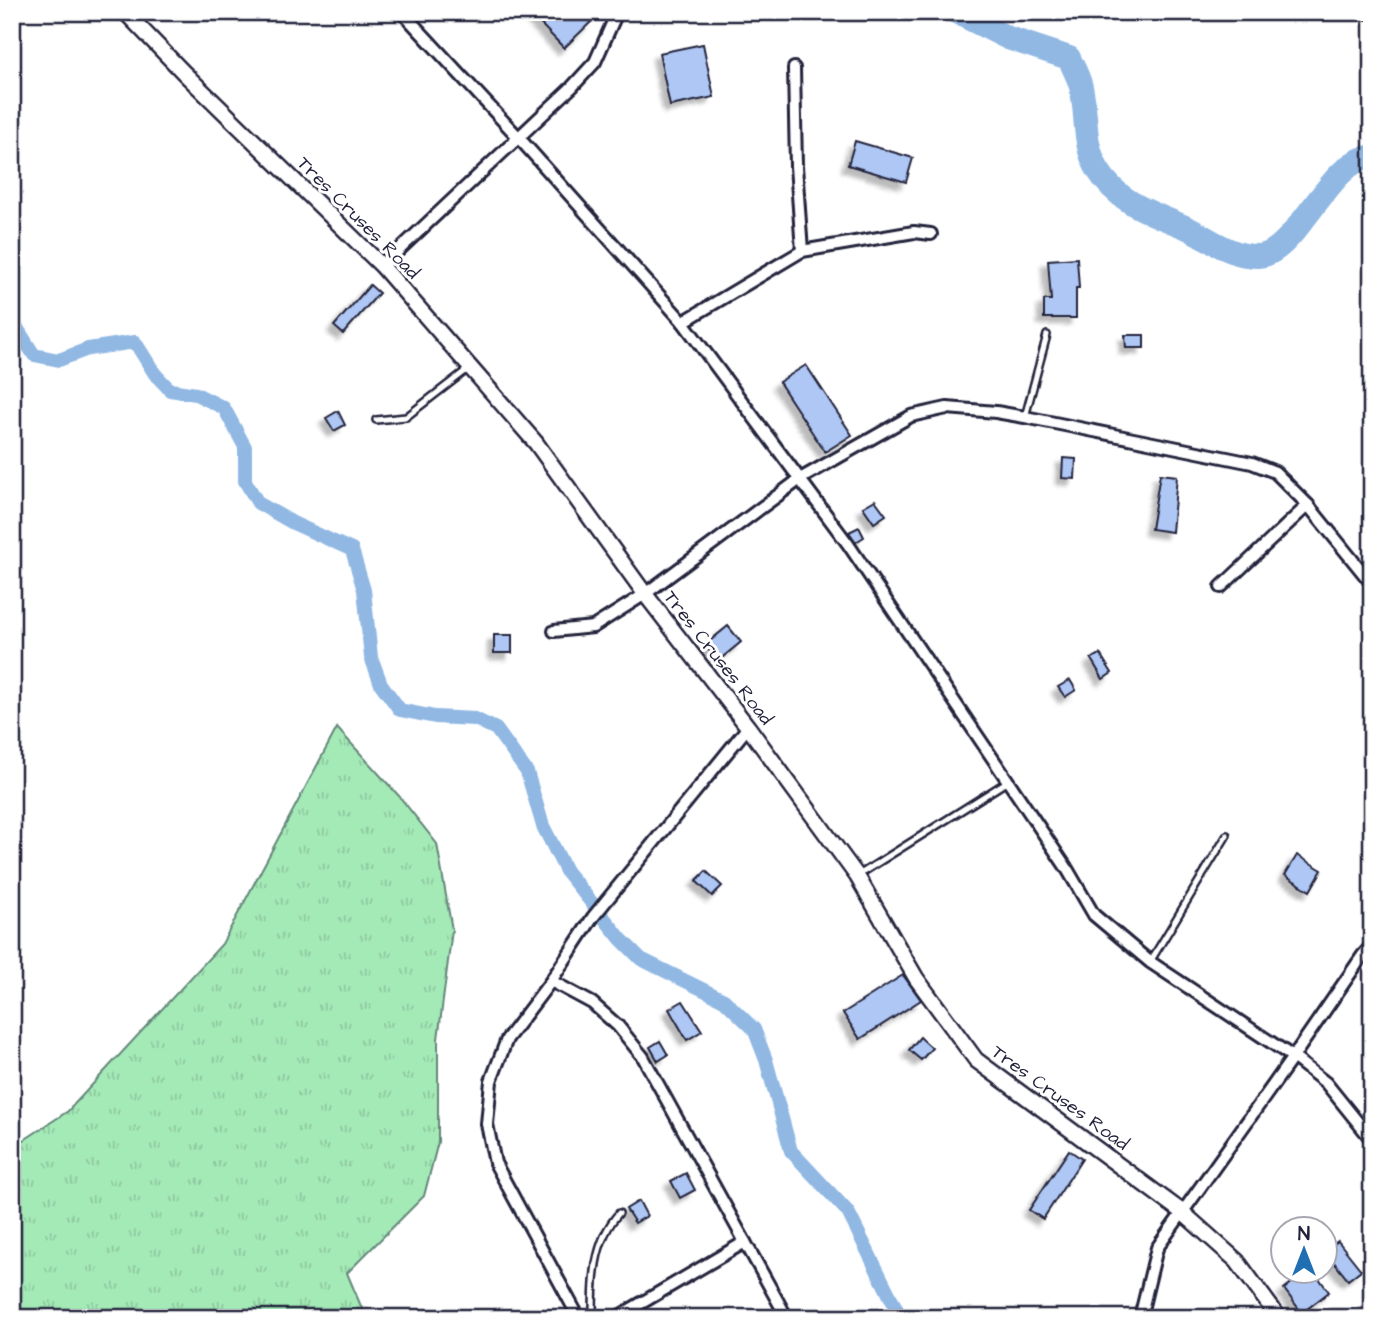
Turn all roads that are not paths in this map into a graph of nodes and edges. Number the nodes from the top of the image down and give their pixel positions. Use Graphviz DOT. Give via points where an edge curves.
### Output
graph roads {
  1 [pos="125,12"];
  2 [pos="402,12"];
  3 [pos="614,12"];
  4 [pos="1364,12"];
  5 [pos="1372,14"];
  6 [pos="794,68"];
  7 [pos="520,138"];
  8 [pos="931,234"];
  9 [pos="802,251"];
  10 [pos="382,266"];
  11 [pos="682,322"];
  12 [pos="1047,335"];
  13 [pos="471,366"];
  14 [pos="1025,417"];
  15 [pos="376,420"];
  16 [pos="800,479"];
  17 [pos="1308,505"];
  18 [pos="1372,584"];
  19 [pos="1221,587"];
  20 [pos="645,594"];
  21 [pos="554,631"];
  22 [pos="748,727"];
  23 [pos="1008,781"];
  24 [pos="1227,835"];
  25 [pos="857,876"];
  26 [pos="1372,945"];
  27 [pos="1150,962"];
  28 [pos="551,981"];
  29 [pos="1293,1057"];
  30 [pos="1372,1140"];
  31 [pos="1182,1212"];
  32 [pos="619,1213"];
  33 [pos="745,1242"];
  34 [pos="579,1318"];
  35 [pos="593,1318"];
  36 [pos="616,1318"];
  37 [pos="787,1318"];
  38 [pos="1140,1318"];
  39 [pos="1279,1318"];
  1 -- 10 [label="main road, Tres Cruses Road"];
  2 -- 7 [label="street"];
  3 -- 7 [label="street" via="595,62"];
  4 -- 5 [label="street"];
  6 -- 9 [label="street"];
  7 -- 10 [label="street"];
  7 -- 11 [label="street"];
  8 -- 9 [label="street" via="915,232"];
  9 -- 11 [label="street"];
  10 -- 13 [label="main road, Tres Cruses Road"];
  11 -- 16 [label="street"];
  12 -- 14 [label="lane"];
  13 -- 15 [label="lane" via="406,418"];
  13 -- 20 [label="main road, Tres Cruses Road" via="536,443"];
  14 -- 16 [label="street" via="947,408 911,416"];
  14 -- 17 [label="street" via="1252,463 1275,472"];
  16 -- 20 [label="street"];
  16 -- 23 [label="street"];
  17 -- 18 [label="street"];
  17 -- 19 [label="street"];
  20 -- 21 [label="street" via="593,627"];
  20 -- 22 [label="main road, Tres Cruses Road"];
  22 -- 25 [label="main road, Tres Cruses Road"];
  22 -- 28 [label="street" via="593,917"];
  23 -- 25 [label="lane"];
  23 -- 27 [label="street" via="1094,915"];
  24 -- 27 [label="lane"];
  25 -- 31 [label="main road, Tres Cruses Road" via="916,978 976,1060"];
  26 -- 29 [label="street"];
  27 -- 29 [label="street"];
  28 -- 33 [label="street" via="592,1003 643,1057"];
  28 -- 34 [label="street" via="507,1039 491,1081 487,1124 495,1163"];
  29 -- 30 [label="street" via="1326,1083"];
  29 -- 31 [label="street"];
  31 -- 38 [label="street" via="1157,1248"];
  31 -- 39 [label="main road, Tres Cruses Road" via="1237,1261"];
  32 -- 35 [label="lane" via="600,1242"];
  33 -- 36 [label="street"];
  33 -- 37 [label="street"];
}
